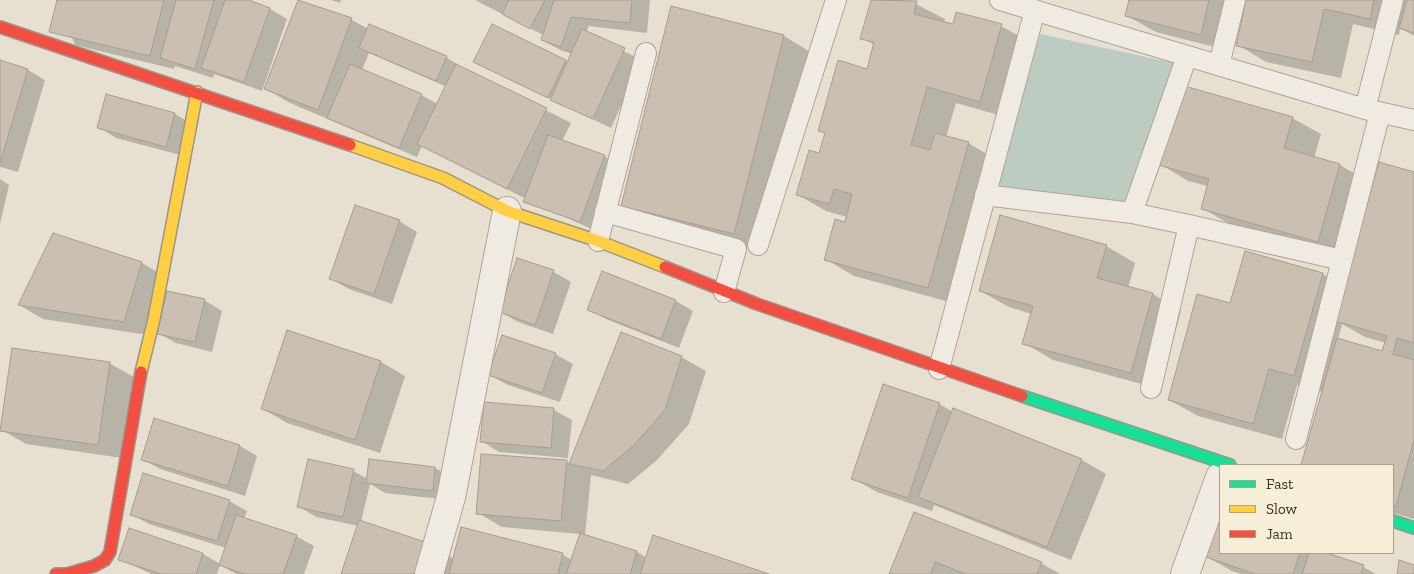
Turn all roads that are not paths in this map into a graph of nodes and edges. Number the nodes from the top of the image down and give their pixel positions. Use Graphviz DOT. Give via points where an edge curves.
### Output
graph roads {
  1 [pos="836,0"];
  2 [pos="1000,0"];
  3 [pos="1235,0"];
  4 [pos="1393,0"];
  5 [pos="1035,10"];
  6 [pos="0,27"];
  7 [pos="646,53"];
  8 [pos="1187,56"];
  9 [pos="1219,65"];
  10 [pos="197,92"];
  11 [pos="1373,111"];
  12 [pos="1414,120"];
  13 [pos="985,195"];
  14 [pos="507,211"];
  15 [pos="605,212"];
  16 [pos="1132,213"];
  17 [pos="1188,225"];
  18 [pos="598,241"];
  19 [pos="758,245"];
  20 [pos="1342,260"];
  21 [pos="724,292"];
  22 [pos="939,369"];
  23 [pos="1151,388"];
  24 [pos="1296,439"];
  25 [pos="1219,466"];
  26 [pos="1219,484"];
  27 [pos="56,574"];
  28 [pos="430,574"];
  29 [pos="1185,574"];
  1 -- 19 [label="lane"];
  2 -- 5 [label="lane"];
  3 -- 9 [label="lane"];
  4 -- 11 [label="lane"];
  5 -- 8 [label="lane"];
  5 -- 13 [label="lane"];
  6 -- 10 [label="street"];
  7 -- 15 [label="lane"];
  8 -- 9 [label="lane"];
  8 -- 16 [label="lane"];
  9 -- 11 [label="lane"];
  10 -- 14 [label="street" via="443,178"];
  10 -- 27 [label="street" via="154,320 136,393 110,552 105,560 94,566"];
  11 -- 12 [label="lane"];
  11 -- 20 [label="lane"];
  13 -- 16 [label="lane"];
  13 -- 22 [label="lane"];
  14 -- 18 [label="street"];
  14 -- 28 [label="street" via="451,497"];
  15 -- 18 [label="lane"];
  15 -- 21 [label="lane" via="736,249"];
  16 -- 17 [label="lane"];
  17 -- 20 [label="lane"];
  17 -- 23 [label="lane"];
  18 -- 21 [label="street"];
  20 -- 24 [label="lane"];
  21 -- 22 [label="street"];
  22 -- 25 [label="street"];
  26 -- 29 [label="street"];
}
